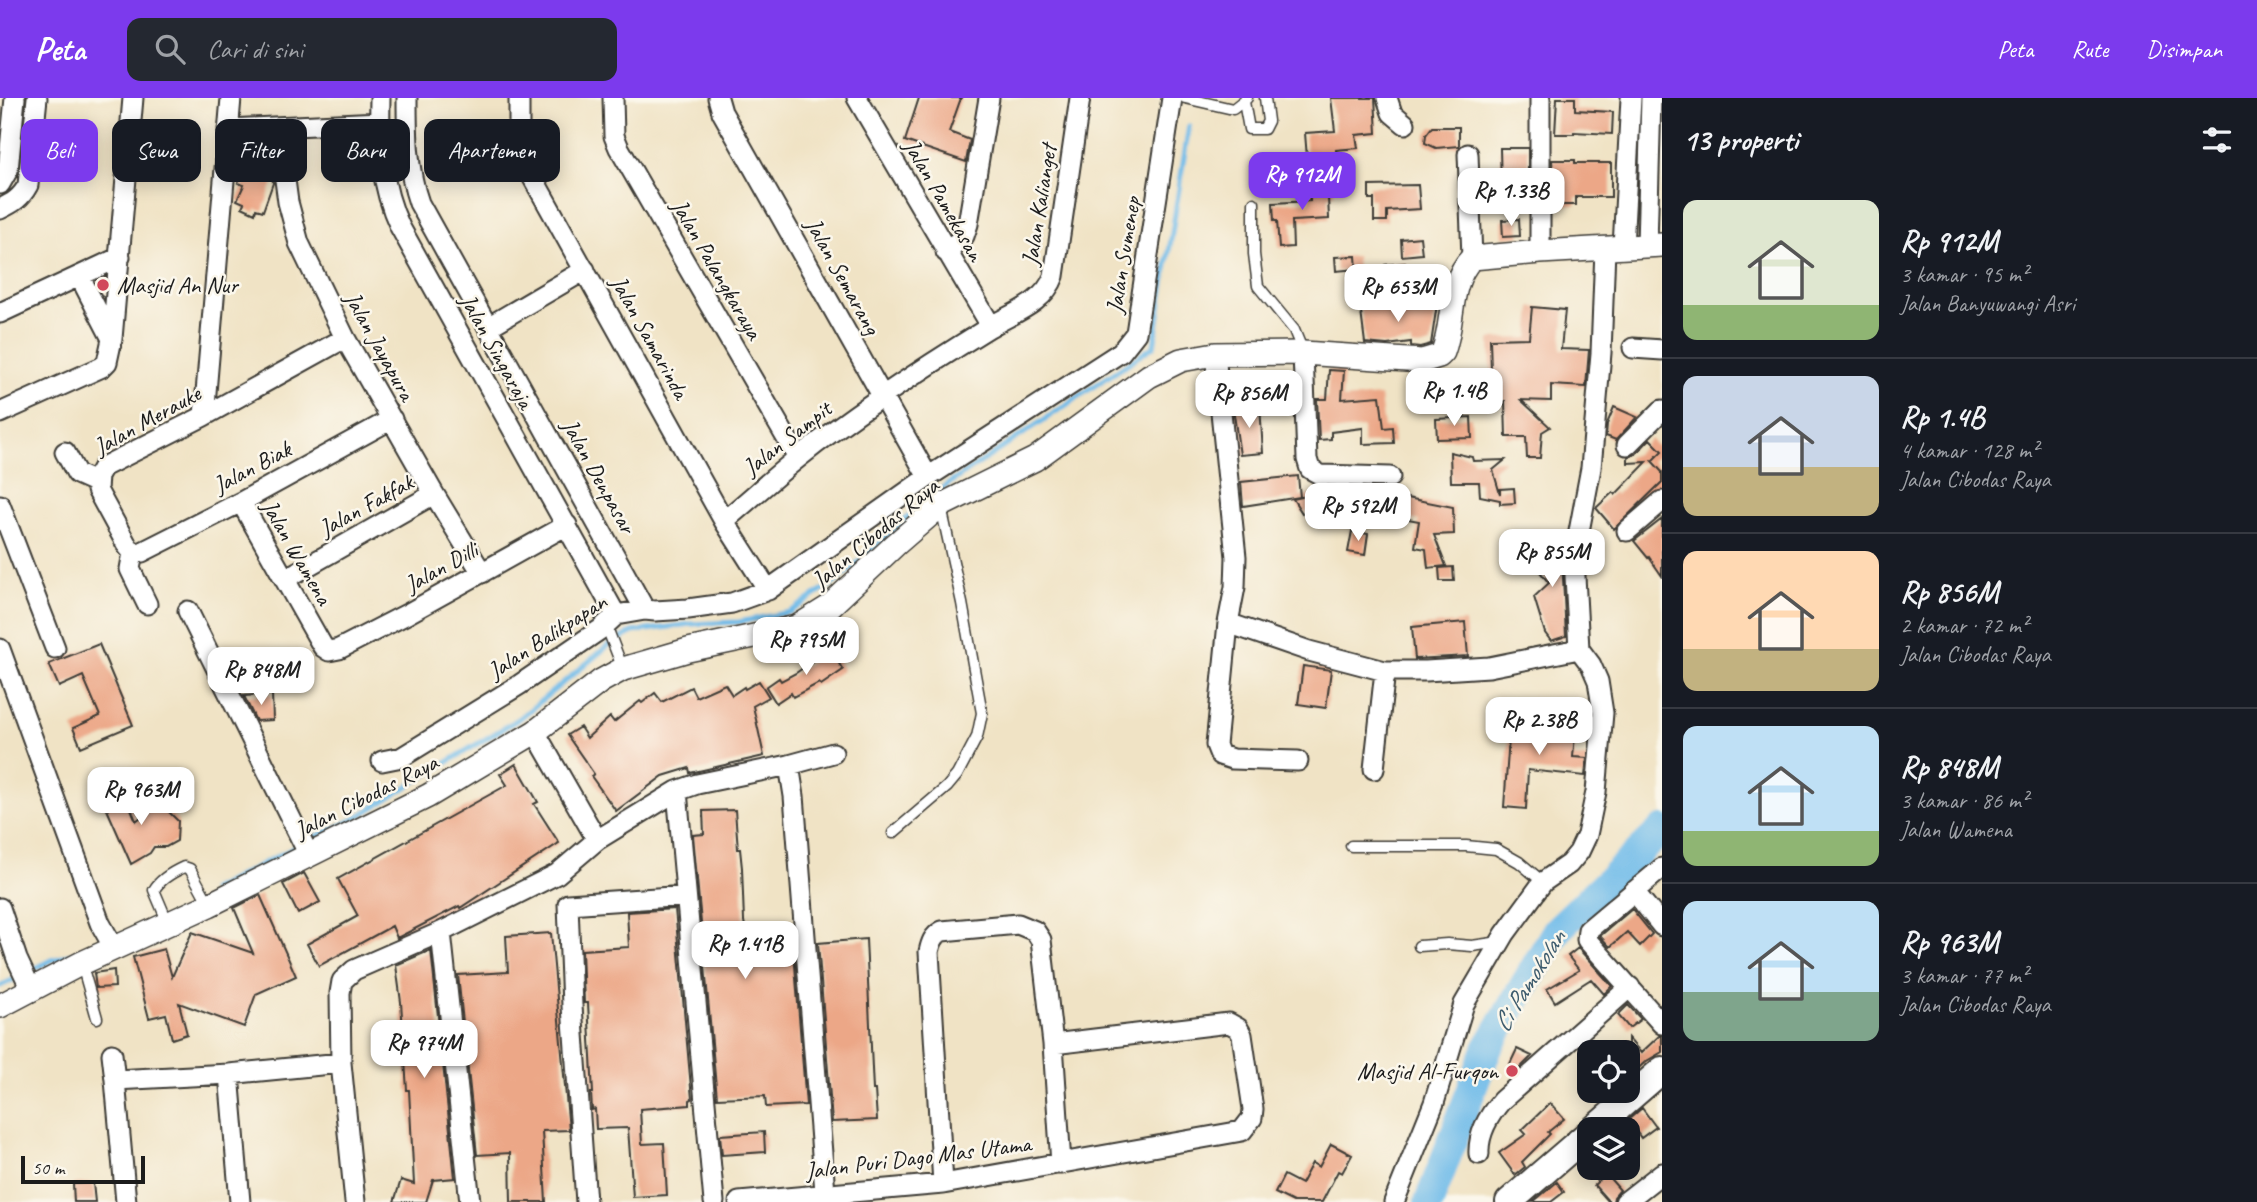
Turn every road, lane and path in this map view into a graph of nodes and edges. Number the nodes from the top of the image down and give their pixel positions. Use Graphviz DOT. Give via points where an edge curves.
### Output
graph roads {
  1 [pos="15,98"];
  2 [pos="37,98"];
  3 [pos="133,98"];
  4 [pos="231,98"];
  5 [pos="380,98"];
  6 [pos="407,98"];
  7 [pos="519,98"];
  8 [pos="613,98"];
  9 [pos="718,98"];
  10 [pos="857,98"];
  11 [pos="989,98"];
  12 [pos="1080,98"];
  13 [pos="1172,98"];
  14 [pos="1185,98"];
  15 [pos="1265,98"];
  16 [pos="1387,98"];
  17 [pos="1540,98"];
  18 [pos="1631,98"];
  19 [pos="1651,98"];
  20 [pos="1246,100"];
  21 [pos="229,119"];
  22 [pos="380,119"];
  23 [pos="1405,124"];
  24 [pos="1656,144"];
  25 [pos="1468,154"];
  26 [pos="224,182"];
  27 [pos="285,182"];
  28 [pos="383,182"];
  29 [pos="0,184"];
  30 [pos="1254,203"];
  31 [pos="0,209"];
  32 [pos="1655,245"];
  33 [pos="1614,248"];
  34 [pos="946,252"];
  35 [pos="1539,252"];
  36 [pos="120,257"];
  37 [pos="1472,258"];
  38 [pos="585,270"];
  39 [pos="80,277"];
  40 [pos="0,313"];
  41 [pos="991,326"];
  42 [pos="488,327"];
  43 [pos="345,338"];
  44 [pos="112,339"];
  45 [pos="1633,348"];
  46 [pos="1662,350"];
  47 [pos="1215,354"];
  48 [pos="1303,354"];
  49 [pos="883,396"];
  50 [pos="1662,410"];
  51 [pos="0,413"];
  52 [pos="204,416"];
  53 [pos="392,419"];
  54 [pos="1626,445"];
  55 [pos="65,452"];
  56 [pos="798,458"];
  57 [pos="928,477"];
  58 [pos="1390,477"];
  59 [pos="97,483"];
  60 [pos="434,494"];
  61 [pos="1662,501"];
  62 [pos="241,502"];
  63 [pos="940,506"];
  64 [pos="2,516"];
  65 [pos="724,521"];
  66 [pos="566,525"];
  67 [pos="1627,531"];
  68 [pos="133,553"];
  69 [pos="482,573"];
  70 [pos="285,579"];
  71 [pos="768,590"];
  72 [pos="147,604"];
  73 [pos="645,610"];
  74 [pos="188,611"];
  75 [pos="1228,624"];
  76 [pos="611,625"];
  77 [pos="55,648"];
  78 [pos="0,649"];
  79 [pos="339,649"];
  80 [pos="1579,649"];
  81 [pos="619,659"];
  82 [pos="1385,671"];
  83 [pos="535,732"];
  84 [pos="833,753"];
  85 [pos="382,761"];
  86 [pos="1298,761"];
  87 [pos="789,765"];
  88 [pos="1374,769"];
  89 [pos="677,791"];
  90 [pos="893,833"];
  91 [pos="597,840"];
  92 [pos="1351,846"];
  93 [pos="305,847"];
  94 [pos="1662,869"];
  95 [pos="557,874"];
  96 [pos="1544,882"];
  97 [pos="1634,891"];
  98 [pos="686,895"];
  99 [pos="568,904"];
  100 [pos="209,905"];
  101 [pos="0,908"];
  102 [pos="168,923"];
  103 [pos="1662,926"];
  104 [pos="441,932"];
  105 [pos="110,941"];
  106 [pos="1501,942"];
  107 [pos="1419,946"];
  108 [pos="82,962"];
  109 [pos="28,983"];
  110 [pos="1630,987"];
  111 [pos="0,1006"];
  112 [pos="97,1018"];
  113 [pos="1662,1024"];
  114 [pos="1053,1044"];
  115 [pos="112,1054"];
  116 [pos="341,1063"];
  117 [pos="1662,1070"];
  118 [pos="229,1074"];
  119 [pos="115,1080"];
  120 [pos="1608,1117"];
  121 [pos="1577,1143"];
  122 [pos="1479,1154"];
  123 [pos="1061,1164"];
  124 [pos="1662,1173"];
  125 [pos="943,1184"];
  126 [pos="825,1192"];
  127 [pos="126,1202"];
  128 [pos="240,1202"];
  129 [pos="355,1202"];
  130 [pos="470,1202"];
  131 [pos="586,1202"];
  132 [pos="714,1202"];
  133 [pos="739,1202"];
  134 [pos="1394,1202"];
  135 [pos="1509,1202"];
  136 [pos="1625,1202"];
  1 -- 29 [label="street" via="8,170"];
  2 -- 31 [label="street" via="28,185 14,202"];
  3 -- 36 [label="street"];
  4 -- 21 [label="street"];
  5 -- 22 [label="street, Jalan Singaraja"];
  6 -- 42 [label="street, Jalan Denpasar" via="415,194"];
  7 -- 38 [label="street, Jalan Samarinda" via="524,162"];
  8 -- 56 [label="street, Jalan Palangkaraya" via="614,136 619,148"];
  9 -- 49 [label="street, Jalan Semarang"];
  10 -- 34 [label="street, Jalan Pamekasan"];
  11 -- 34 [label="street" via="968,224 964,236"];
  12 -- 41 [label="street, Jalan Kalianget" via="1055,276 1042,297"];
  13 -- 57 [label="street, Jalan Sumenep" via="1133,340 1122,352"];
  14 -- 20 [label="lane" via="1233,109"];
  15 -- 20 [label="lane" via="1268,121 1264,129 1249,129"];
  16 -- 23 [label="street" via="1392,113"];
  17 -- 35 [label="street"];
  18 -- 33 [label="street"];
  19 -- 24 [label="street"];
  24 -- 32 [label="street"];
  25 -- 37 [label="street"];
  26 -- 52 [label="street"];
  27 -- 43 [label="street, Jalan Jayapura" via="299,243"];
  28 -- 66 [label="street, Jalan Singaraja" via="395,216"];
  30 -- 48 [label="lane" via="1258,286 1294,330"];
  32 -- 33 [label="street"];
  33 -- 35 [label="street"];
  33 -- 80 [label="street" via="1591,468 1574,558"];
  34 -- 41 [label="street, Jalan Pamekasan"];
  35 -- 37 [label="street"];
  36 -- 39 [label="street"];
  36 -- 44 [label="street"];
  37 -- 48 [label="street, Jalan Cibodas Raya" via="1455,289 1445,347 1439,356 1406,361"];
  38 -- 42 [label="street"];
  38 -- 65 [label="street, Jalan Samarinda"];
  39 -- 40 [label="street"];
  39 -- 44 [label="street"];
  41 -- 49 [label="street, Jalan Kalianget"];
  42 -- 73 [label="street, Jalan Denpasar"];
  43 -- 52 [label="street, Jalan Merauke"];
  43 -- 53 [label="street, Jalan Jayapura"];
  44 -- 51 [label="street" via="102,367"];
  45 -- 46 [label="street"];
  47 -- 48 [label="street, Jalan Cibodas Raya"];
  47 -- 63 [label="street, Jalan Cibodas Raya" via="1181,360 1149,376 1035,459"];
  47 -- 75 [label="street" via="1236,557"];
  48 -- 58 [label="street" via="1310,469 1321,475"];
  49 -- 56 [label="street, Jalan Sampit"];
  49 -- 57 [label="street, Jalan Semarang"];
  50 -- 54 [label="street"];
  52 -- 59 [label="street, Jalan Merauke" via="103,467"];
  53 -- 60 [label="street, Jalan Jayapura"];
  53 -- 62 [label="street, Jalan Biak"];
  55 -- 59 [label="street" via="77,474"];
  56 -- 65 [label="street, Jalan Sampit"];
  57 -- 71 [label="street, Jalan Balikpapan"];
  59 -- 68 [label="street, Jalan Merauke"];
  60 -- 69 [label="street, Jalan Jayapura"];
  60 -- 70 [label="street, Jalan Fakfak"];
  61 -- 67 [label="street"];
  62 -- 68 [label="street, Jalan Biak"];
  62 -- 70 [label="street, Jalan Wamena"];
  63 -- 81 [label="street, Jalan Cibodas Raya" via="829,607 797,627"];
  63 -- 90 [label="lane" via="982,713 977,737 957,775"];
  64 -- 77 [label="street"];
  65 -- 71 [label="street, Jalan Samarinda"];
  66 -- 69 [label="street, Jalan Dilli"];
  66 -- 76 [label="street, Jalan Singaraja"];
  68 -- 72 [label="street, Jalan Merauke" via="130,569"];
  69 -- 79 [label="street, Jalan Dilli"];
  70 -- 79 [label="street, Jalan Wamena" via="323,647"];
  71 -- 73 [label="street, Jalan Balikpapan" via="732,603"];
  73 -- 76 [label="street, Jalan Balikpapan"];
  74 -- 93 [label="street"];
  75 -- 82 [label="street"];
  75 -- 86 [label="street" via="1217,751 1231,759"];
  76 -- 81 [label="lane"];
  76 -- 85 [label="street, Jalan Balikpapan" via="402,757"];
  78 -- 105 [label="street"];
  80 -- 82 [label="street" via="1489,667"];
  80 -- 96 [label="street" via="1591,665 1602,696 1596,792 1579,852"];
  81 -- 83 [label="street, Jalan Cibodas Raya" via="601,681"];
  82 -- 88 [label="street"];
  83 -- 91 [label="street"];
  83 -- 93 [label="street, Jalan Cibodas Raya" via="428,796"];
  84 -- 87 [label="street"];
  87 -- 89 [label="street"];
  87 -- 126 [label="street"];
  89 -- 91 [label="street"];
  89 -- 98 [label="street"];
  91 -- 95 [label="street"];
  92 -- 96 [label="lane" via="1496,849"];
  93 -- 100 [label="street, Jalan Cibodas Raya"];
  94 -- 97 [label="street"];
  95 -- 99 [label="street"];
  95 -- 104 [label="street"];
  96 -- 106 [label="street"];
  97 -- 103 [label="street"];
  97 -- 110 [label="street" via="1588,930 1587,940"];
  98 -- 99 [label="street"];
  98 -- 132 [label="street"];
  99 -- 131 [label="street"];
  100 -- 102 [label="street, Jalan Cibodas Raya"];
  100 -- 102 [label="lane" via="190,869 184,867 154,890"];
  101 -- 109 [label="street"];
  102 -- 105 [label="street, Jalan Cibodas Raya"];
  104 -- 116 [label="street" via="346,975 340,993"];
  104 -- 130 [label="street"];
  105 -- 108 [label="street, Jalan Cibodas Raya"];
  106 -- 107 [label="lane"];
  106 -- 134 [label="street" via="1465,1004 1434,1102"];
  108 -- 109 [label="street, Jalan Cibodas Raya"];
  108 -- 112 [label="lane"];
  109 -- 111 [label="street, Jalan Cibodas Raya"];
  110 -- 113 [label="street"];
  110 -- 122 [label="street" via="1502,1100 1488,1118"];
  114 -- 123 [label="street"];
  114 -- 123 [label="street, Jalan Puri Dago Mas Utama" via="1229,1023 1242,1035 1254,1109 1242,1130"];
  114 -- 125 [label="street" via="1043,947 1035,931 1018,924 936,934 929,953"];
  115 -- 119 [label="street"];
  116 -- 118 [label="street"];
  116 -- 129 [label="street"];
  117 -- 120 [label="main road"];
  118 -- 119 [label="street"];
  118 -- 128 [label="street"];
  119 -- 127 [label="street"];
  121 -- 135 [label="main road"];
  123 -- 125 [label="street, Jalan Puri Dago Mas Utama"];
  124 -- 136 [label="street"];
  125 -- 126 [label="street, Jalan Puri Dago Mas Utama"];
  126 -- 133 [label="street, Jalan Puri Dago Mas Utama"];
}
